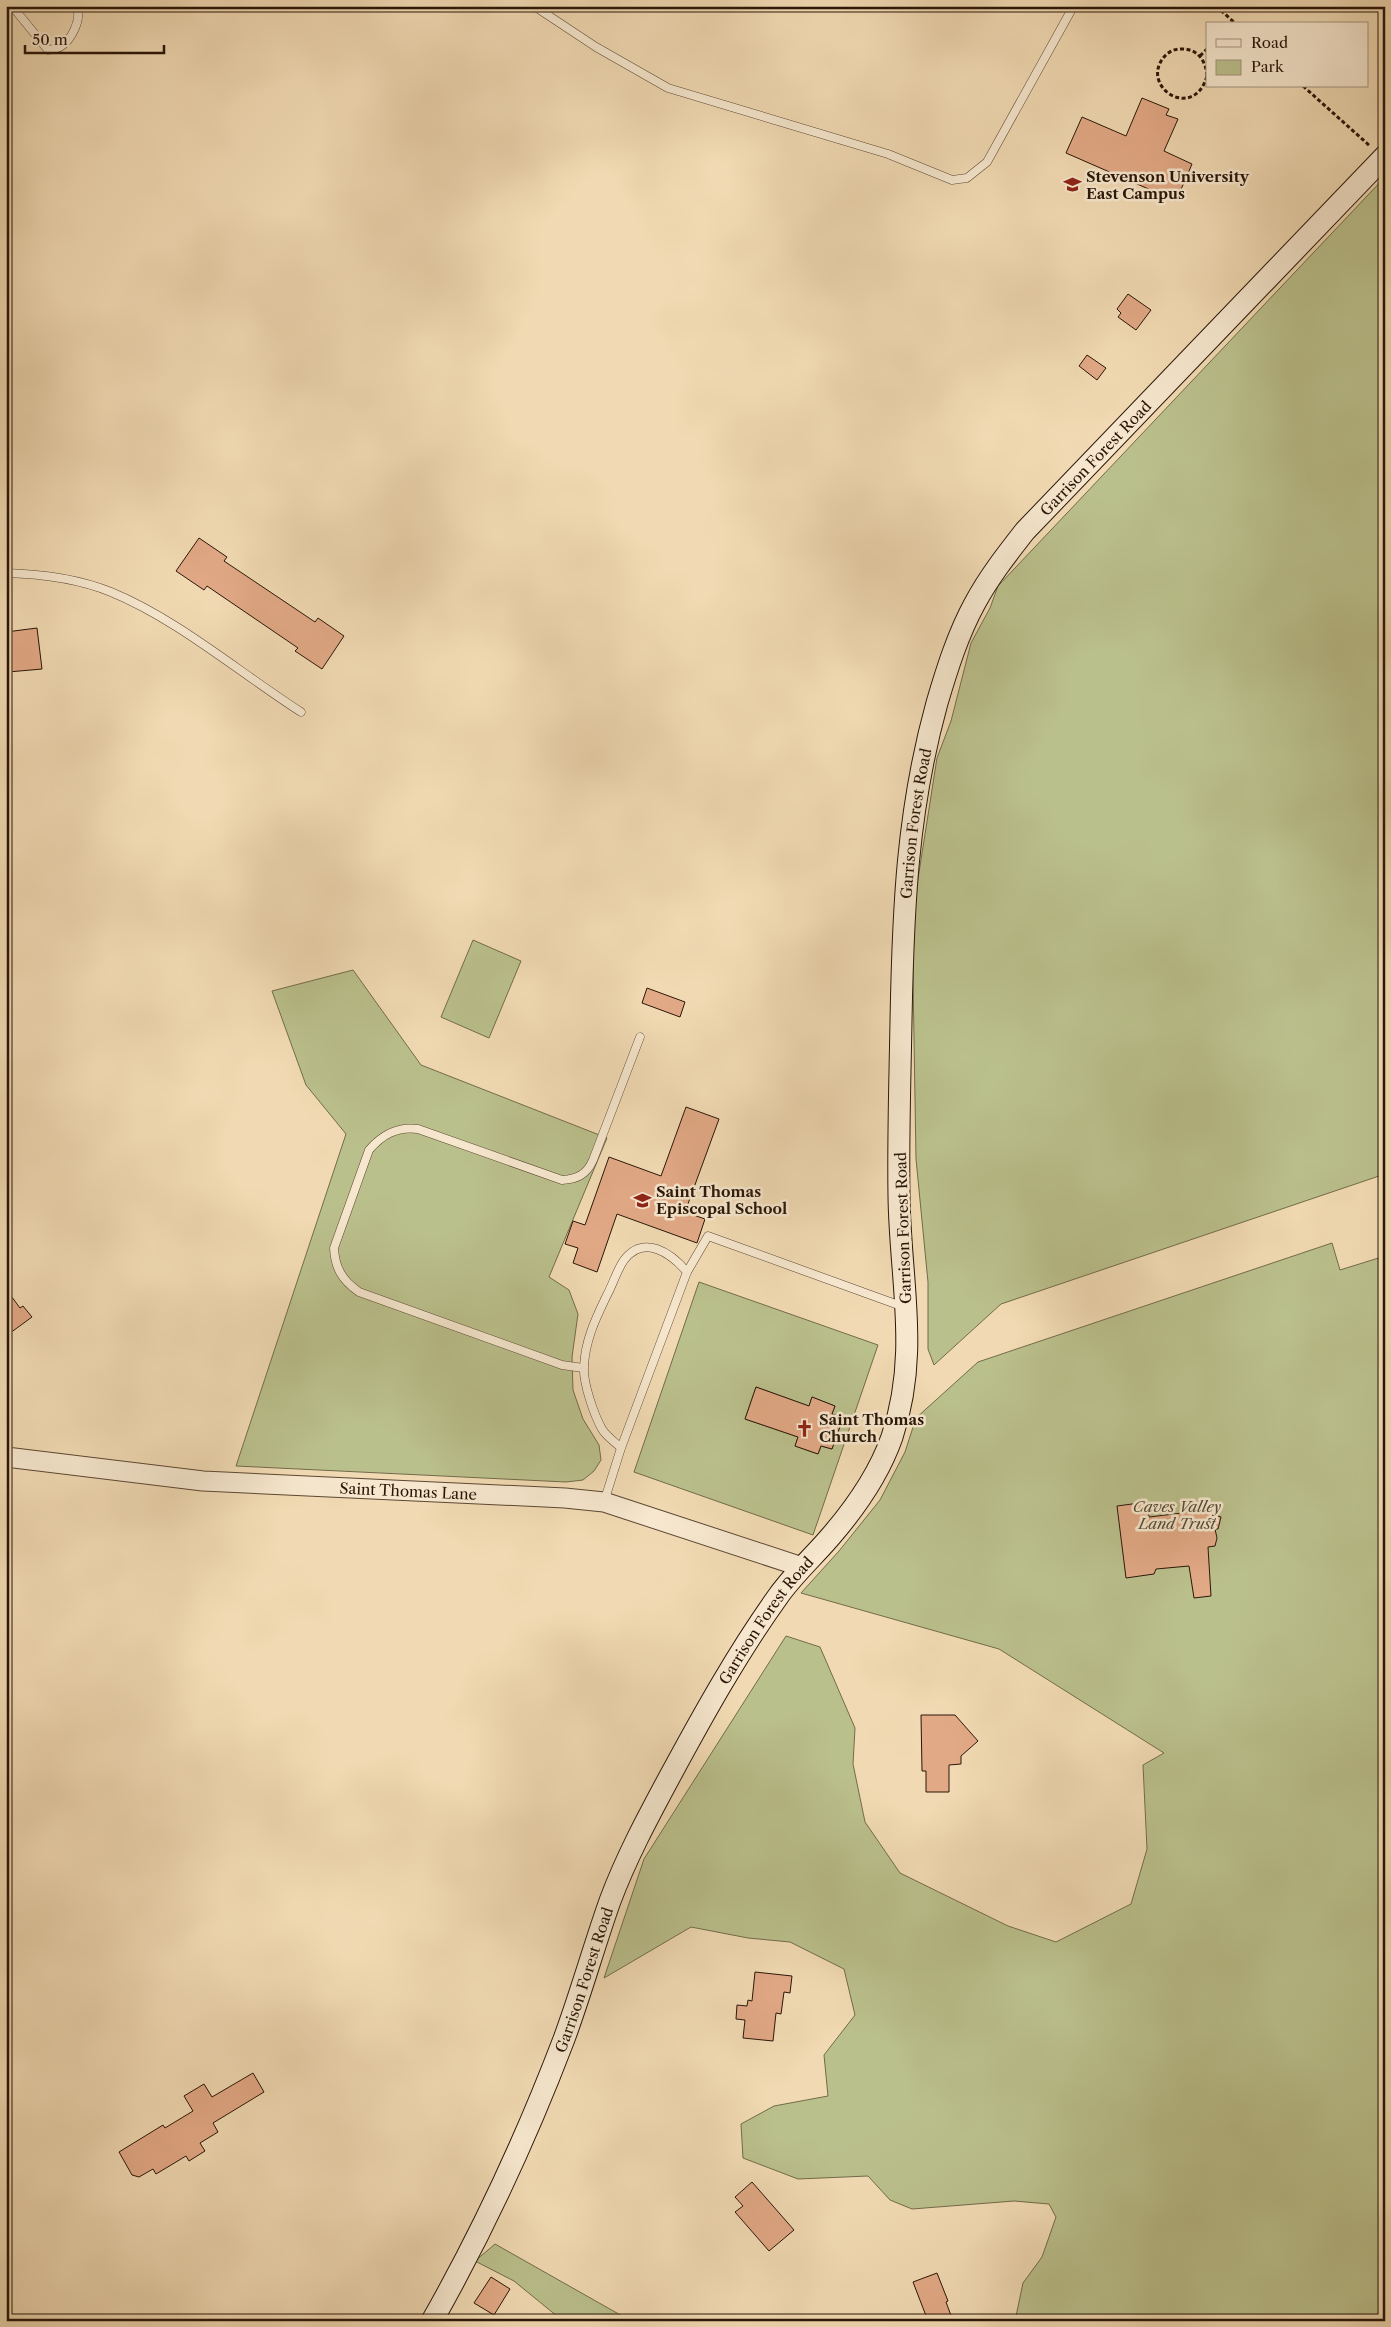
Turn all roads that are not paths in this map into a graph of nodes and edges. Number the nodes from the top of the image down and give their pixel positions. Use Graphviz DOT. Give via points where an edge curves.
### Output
graph roads {
  1 [pos="12,6"];
  2 [pos="76,6"];
  3 [pos="534,6"];
  4 [pos="1073,7"];
  5 [pos="1384,157"];
  6 [pos="6,573"];
  7 [pos="301,712"];
  8 [pos="640,1037"];
  9 [pos="687,1272"];
  10 [pos="906,1308"];
  11 [pos="583,1368"];
  12 [pos="621,1448"];
  13 [pos="6,1457"];
  14 [pos="604,1502"];
  15 [pos="802,1567"];
  16 [pos="432,2321"];
  1 -- 2 [label="lane" via="48,50 61,47 77,26 79,11"];
  3 -- 4 [label="lane" via="596,47 668,88 888,154 952,180 967,178 988,162"];
  5 -- 10 [label="main road, Garrison Forest Road" via="1025,532 998,565 958,640 942,686 920,775 910,834 903,913 898,1198"];
  6 -- 7 [label="lane" via="70,580 110,592 182,632"];
  8 -- 11 [label="lane" via="593,1160 582,1176 562,1180 418,1129 399,1130 378,1141 370,1150 334,1248 335,1263 341,1275 359,1292 562,1365"];
  9 -- 10 [label="lane" via="708,1236"];
  9 -- 11 [label="lane" via="662,1250 649,1247 636,1250 624,1260 590,1331"];
  9 -- 12 [label="lane"];
  10 -- 15 [label="main road, Garrison Forest Road" via="907,1369 891,1440 855,1507"];
  11 -- 12 [label="lane" via="591,1404 603,1430"];
  12 -- 14 [label="lane"];
  13 -- 14 [label="street, Saint Thomas Lane" via="203,1481"];
  14 -- 15 [label="street, Saint Thomas Lane"];
  15 -- 16 [label="main road, Garrison Forest Road" via="782,1590 745,1646 640,1834 612,1897 564,2038 535,2110 479,2231"];
}
